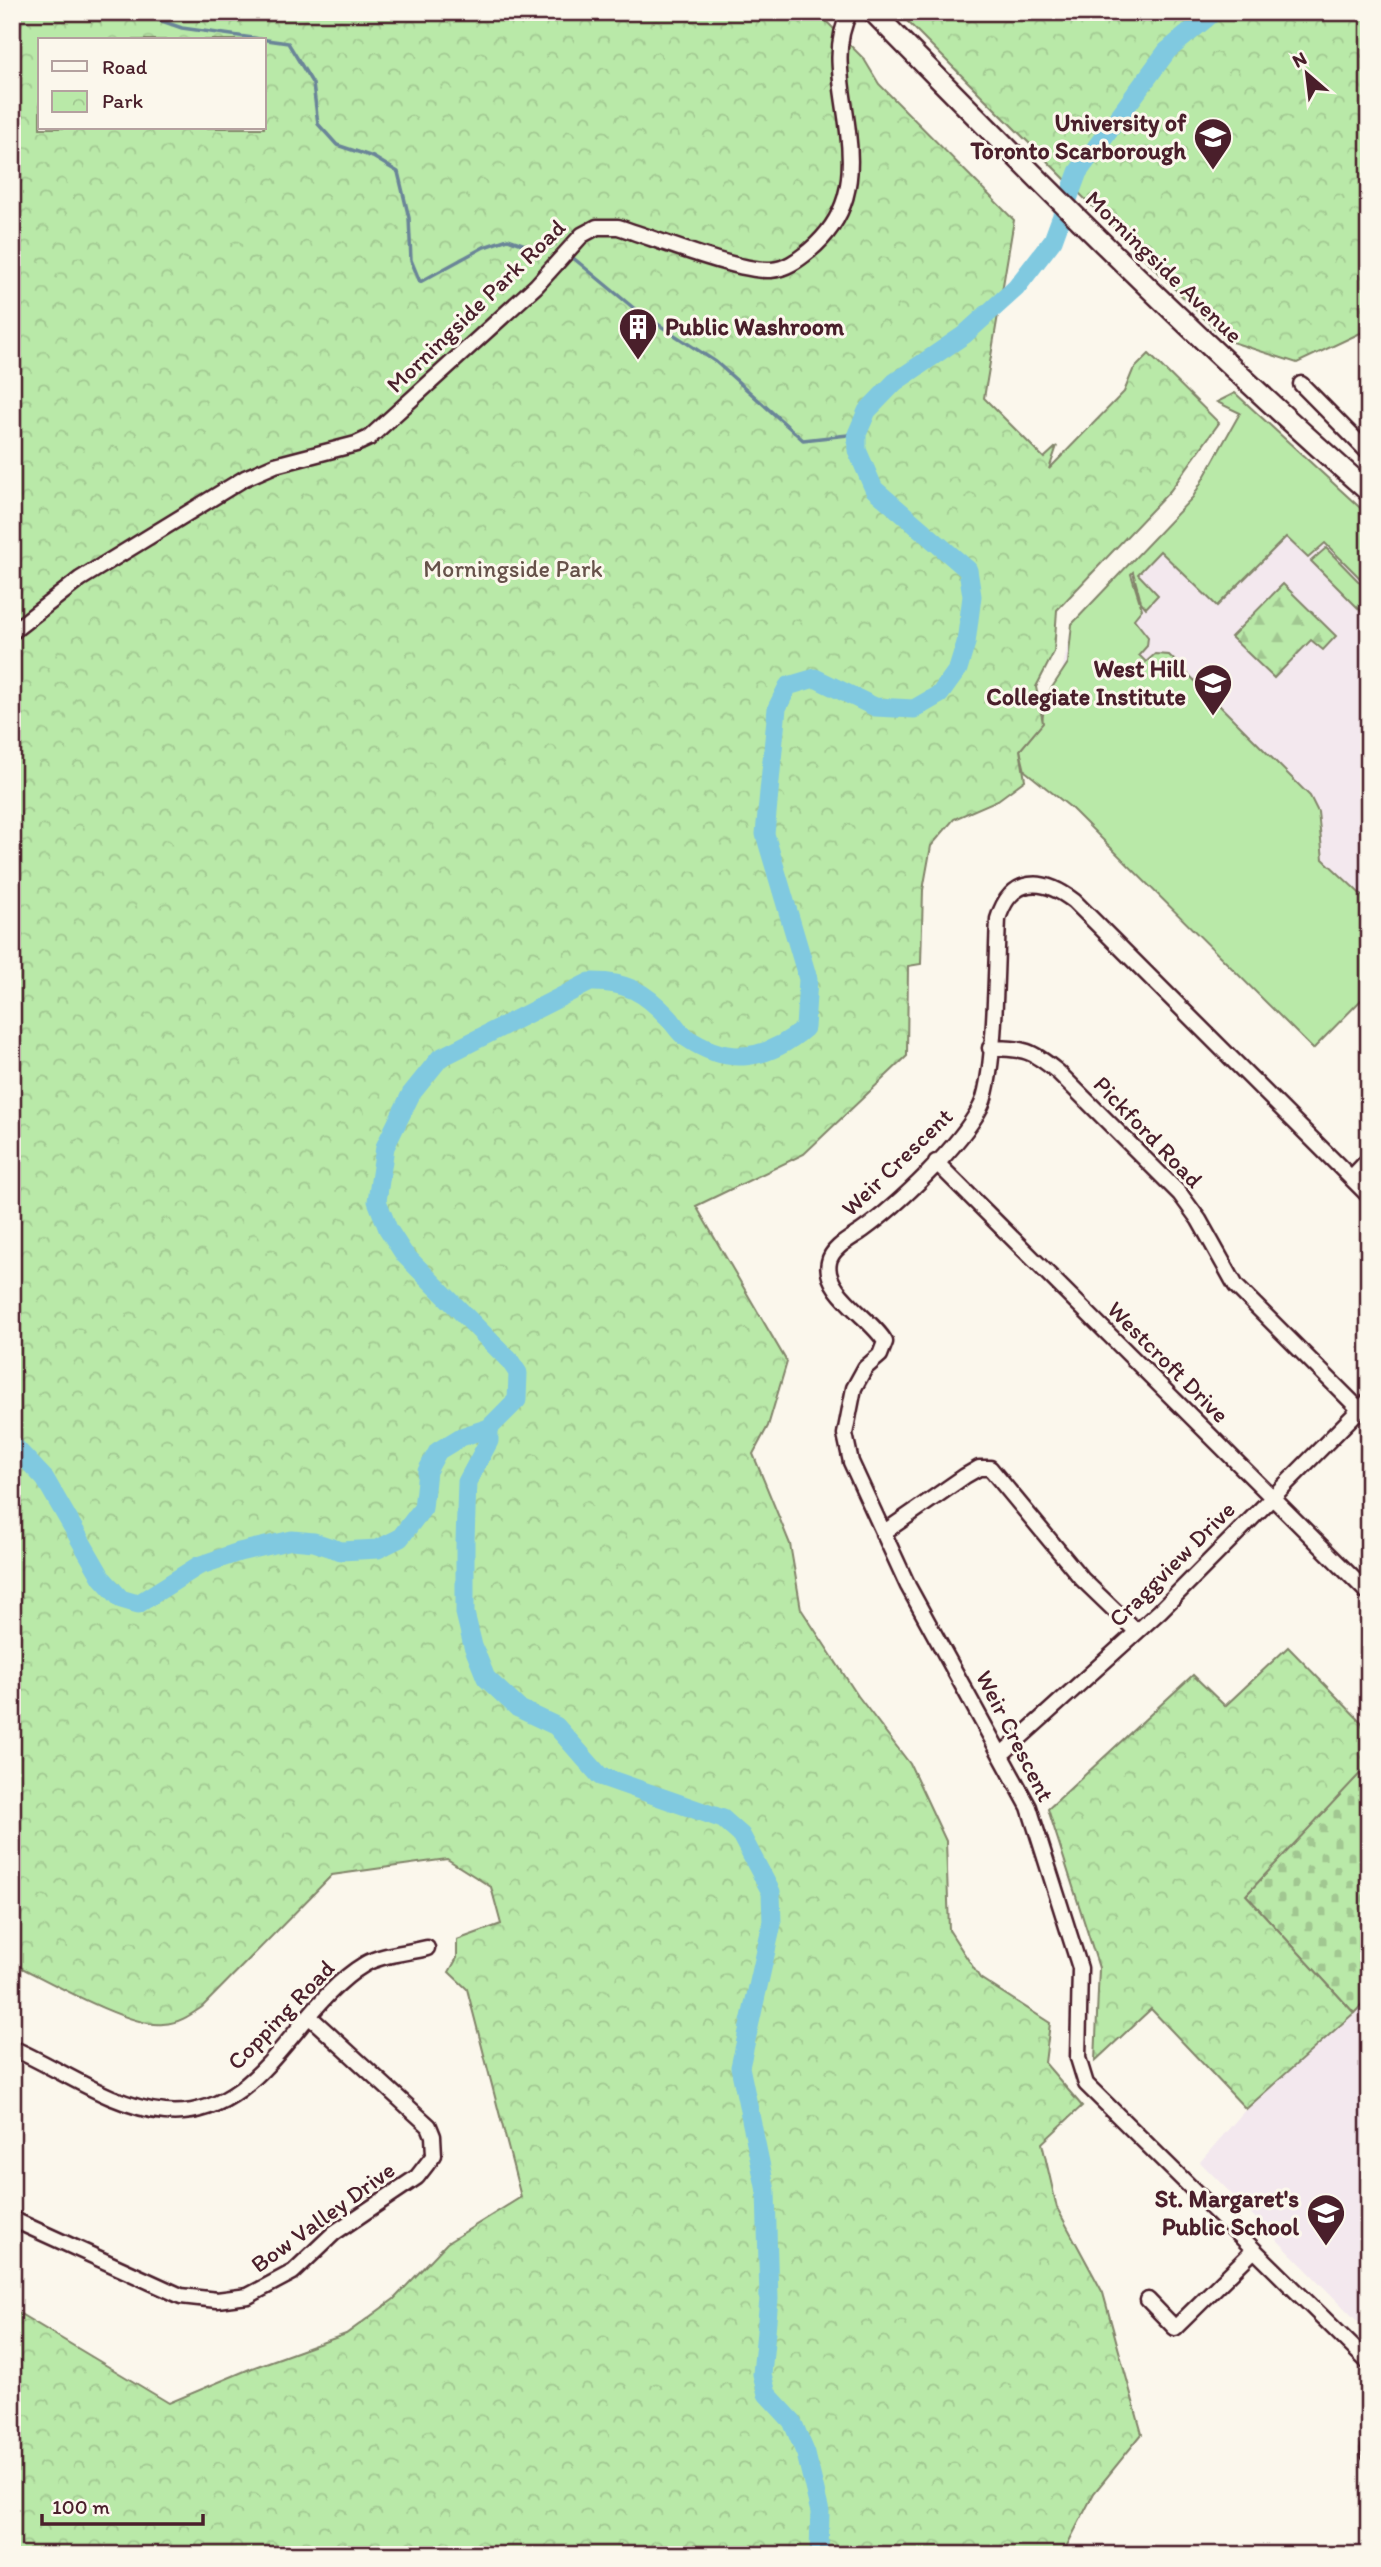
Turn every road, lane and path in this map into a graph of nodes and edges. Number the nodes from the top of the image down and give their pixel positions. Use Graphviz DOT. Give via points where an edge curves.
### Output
graph roads {
  1 [pos="850,12"];
  2 [pos="873,12"];
  3 [pos="1301,384"];
  4 [pos="1369,453"];
  5 [pos="1369,492"];
  6 [pos="12,632"];
  7 [pos="990,1048"];
  8 [pos="1369,1159"];
  9 [pos="936,1162"];
  10 [pos="1351,1178"];
  11 [pos="1369,1196"];
  12 [pos="1364,1405"];
  13 [pos="1271,1497"];
  14 [pos="883,1533"];
  15 [pos="1369,1594"];
  16 [pos="1137,1632"];
  17 [pos="1002,1754"];
  18 [pos="427,1948"];
  19 [pos="310,2017"];
  20 [pos="12,2048"];
  21 [pos="12,2220"];
  22 [pos="1253,2251"];
  23 [pos="1148,2300"];
  24 [pos="1369,2363"];
  1 -- 6 [label="street, Morningside Park Road" via="839,39 850,160 846,201 832,228 804,255 785,267 758,269 618,227 606,225 588,231 536,286 369,438 245,478 80,579"];
  2 -- 5 [label="main road, Morningside Avenue" via="1023,165"];
  3 -- 4 [label="street"];
  7 -- 9 [label="street, Weir Crescent" via="981,1106"];
  7 -- 10 [label="street, Weir Crescent" via="1002,904 1014,891 1045,884 1074,901"];
  7 -- 12 [label="street, Pickford Road" via="1039,1054 1058,1072 1180,1194 1236,1286"];
  8 -- 10 [label="street"];
  9 -- 13 [label="street, Westcroft Drive"];
  9 -- 14 [label="street, Weir Crescent" via="829,1260 833,1283 885,1342 854,1388 845,1434 862,1491"];
  10 -- 11 [label="street, Weir Crescent"];
  12 -- 13 [label="street, Craggview Drive"];
  13 -- 15 [label="street, Westcroft Drive"];
  13 -- 16 [label="street, Craggview Drive"];
  14 -- 16 [label="street" via="965,1476 990,1468 1082,1579"];
  14 -- 17 [label="street, Weir Crescent"];
  16 -- 17 [label="street, Craggview Drive"];
  17 -- 22 [label="street, Weir Crescent" via="1029,1807 1080,1968 1078,2058 1086,2084"];
  18 -- 19 [label="street, Copping Road" via="366,1963"];
  19 -- 20 [label="street, Copping Road" via="248,2085 219,2103 185,2111 166,2112 127,2102"];
  19 -- 21 [label="street, Bow Valley Drive" via="429,2126 435,2146 430,2163 417,2177 334,2233 293,2272 248,2297 196,2299 165,2290"];
  22 -- 23 [label="street" via="1175,2328"];
  22 -- 24 [label="street"];
}
